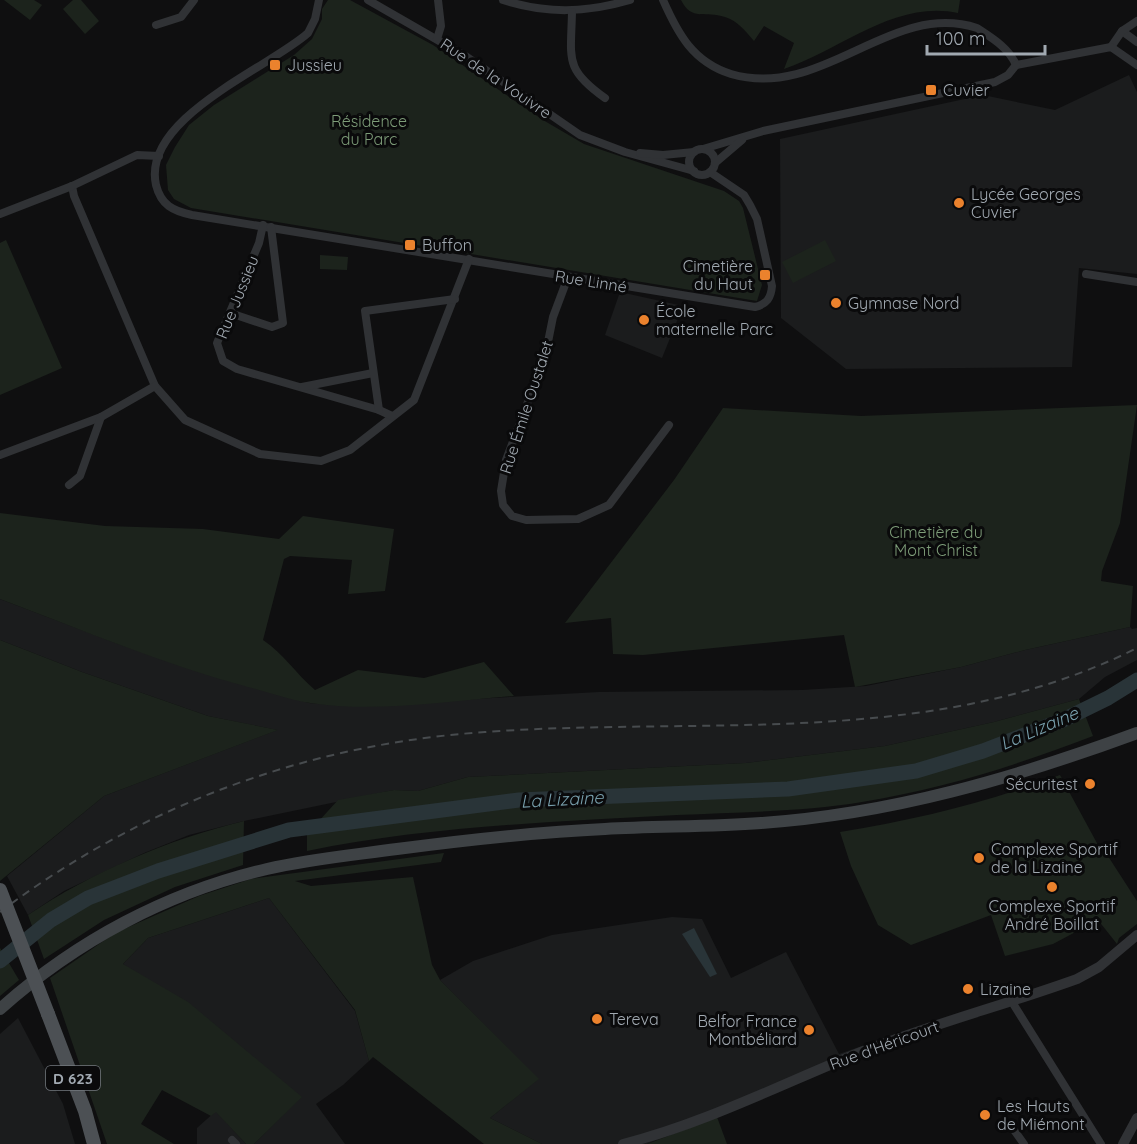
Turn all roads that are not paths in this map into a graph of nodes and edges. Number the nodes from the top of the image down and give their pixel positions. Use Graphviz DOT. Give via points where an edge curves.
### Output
graph roads {
  1 [pos="194,0"];
  2 [pos="319,0"];
  3 [pos="368,0"];
  4 [pos="438,0"];
  5 [pos="503,0"];
  6 [pos="630,0"];
  7 [pos="663,0"];
  8 [pos="572,12"];
  9 [pos="935,14"];
  10 [pos="1137,21"];
  11 [pos="156,25"];
  12 [pos="1122,31"];
  13 [pos="437,39"];
  14 [pos="1137,42"];
  15 [pos="849,43"];
  16 [pos="1111,47"];
  17 [pos="1016,65"];
  18 [pos="1137,65"];
  19 [pos="605,98"];
  20 [pos="748,135"];
  21 [pos="703,149"];
  22 [pos="625,152"];
  23 [pos="694,152"];
  24 [pos="159,156"];
  25 [pos="715,163"];
  26 [pos="694,171"];
  27 [pos="710,172"];
  28 [pos="72,186"];
  29 [pos="0,214"];
  30 [pos="267,226"];
  31 [pos="469,259"];
  32 [pos="1086,274"];
  33 [pos="567,277"];
  34 [pos="1137,282"];
  35 [pos="455,299"];
  36 [pos="230,313"];
  37 [pos="373,373"];
  38 [pos="155,386"];
  39 [pos="299,387"];
  40 [pos="379,410"];
  41 [pos="392,416"];
  42 [pos="101,417"];
  43 [pos="669,425"];
  44 [pos="0,455"];
  45 [pos="69,485"];
  46 [pos="1137,733"];
  47 [pos="0,890"];
  48 [pos="1137,935"];
  49 [pos="1012,1002"];
  50 [pos="0,1009"];
  51 [pos="1137,1118"];
  52 [pos="1010,1123"];
  53 [pos="94,1144"];
  54 [pos="623,1144"];
  55 [pos="1024,1144"];
  56 [pos="1101,1144"];
  57 [pos="1123,1144"];
  1 -- 11 [label="street" via="181,17"];
  2 -- 24 [label="street" via="308,33 201,104 184,120"];
  3 -- 13 [label="street, Rue de la Vouivre"];
  4 -- 13 [label="street" via="441,26"];
  5 -- 8 [label="street" via="528,8"];
  6 -- 8 [label="street"];
  7 -- 15 [label="street" via="685,44 700,58 720,70 750,79 774,78 802,69"];
  8 -- 19 [label="street" via="572,63 582,82"];
  9 -- 17 [label="street" via="946,14 973,25 1008,52"];
  10 -- 12 [label="street"];
  12 -- 14 [label="street"];
  12 -- 16 [label="street"];
  13 -- 22 [label="street, Rue de la Vouivre" via="580,135"];
  16 -- 17 [label="street"];
  16 -- 18 [label="street"];
  17 -- 20 [label="street" via="995,82"];
  20 -- 21 [label="street"];
  20 -- 25 [label="street"];
  21 -- 23 [label="street"];
  21 -- 25 [label="street" via="711,152"];
  22 -- 23 [label="street, Rue de la Vouivre"];
  22 -- 26 [label="street, Rue de la Vouivre"];
  23 -- 26 [label="street" via="689,162"];
  24 -- 28 [label="street" via="137,155"];
  24 -- 30 [label="street, Rue Linné" via="154,171 159,193 175,211"];
  25 -- 27 [label="street"];
  26 -- 27 [label="street" via="702,175"];
  27 -- 33 [label="street, Rue Linné" via="744,195 757,219 772,286 772,295 763,305 755,307"];
  28 -- 29 [label="street"];
  28 -- 38 [label="street"];
  30 -- 31 [label="street, Rue Linné"];
  30 -- 36 [label="street, Rue Jussieu"];
  30 -- 36 [label="street" via="283,323 272,327"];
  31 -- 33 [label="street, Rue Linné"];
  31 -- 35 [label="street"];
  32 -- 34 [label="street"];
  33 -- 43 [label="street, Rue Émile Oustalet" via="545,357 506,460 503,505 512,516 526,520 578,519 609,505"];
  35 -- 37 [label="street" via="365,311"];
  35 -- 41 [label="street" via="414,400"];
  36 -- 39 [label="street, Rue Jussieu" via="217,343 223,361 237,369"];
  37 -- 39 [label="street, Rue Jussieu"];
  37 -- 40 [label="street"];
  38 -- 41 [label="street" via="184,420 260,454 321,461 350,450"];
  38 -- 42 [label="street"];
  39 -- 40 [label="street, Rue Jussieu"];
  40 -- 41 [label="street, Rue Jussieu"];
  42 -- 44 [label="street"];
  42 -- 45 [label="street" via="80,476"];
  46 -- 50 [label="main road" via="986,784 878,809 761,823 501,836 267,869 173,899 113,928 39,976"];
  47 -- 53 [label="main road, D 623, bridge" via="85,1111"];
  48 -- 49 [label="street, Rue d'Héricourt" via="1099,967 1077,979"];
  49 -- 54 [label="street, Rue d'Héricourt" via="879,1045 681,1126"];
  49 -- 56 [label="street"];
  51 -- 57 [label="street"];
  52 -- 55 [label="street"];
}
